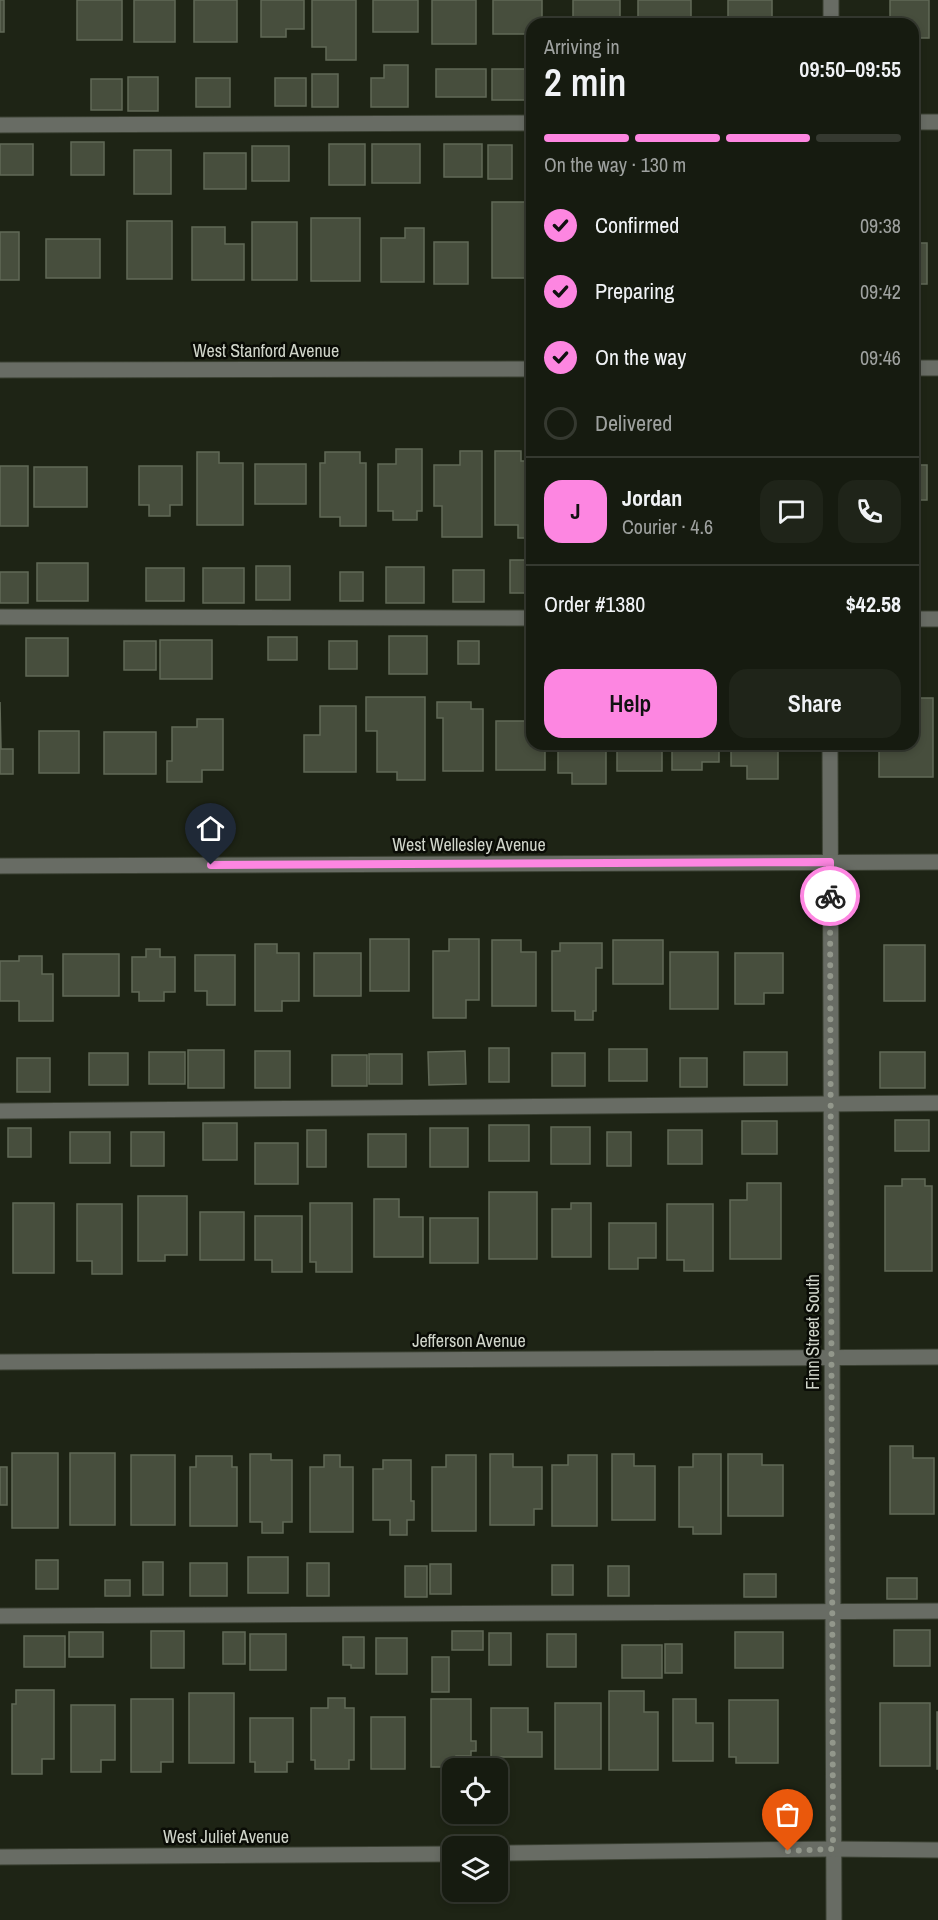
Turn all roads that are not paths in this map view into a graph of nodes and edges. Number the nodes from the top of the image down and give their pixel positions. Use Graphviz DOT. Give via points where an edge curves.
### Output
graph roads {
  1 [pos="831,0"];
  2 [pos="831,18"];
  3 [pos="919,122"];
  4 [pos="938,122"];
  5 [pos="526,123"];
  6 [pos="0,125"];
  7 [pos="919,368"];
  8 [pos="938,368"];
  9 [pos="526,369"];
  10 [pos="0,370"];
  11 [pos="0,617"];
  12 [pos="526,618"];
  13 [pos="919,619"];
  14 [pos="938,619"];
  15 [pos="830,750"];
  16 [pos="830,862"];
  17 [pos="938,862"];
  18 [pos="0,866"];
  19 [pos="832,1103"];
  20 [pos="938,1103"];
  21 [pos="0,1111"];
  22 [pos="832,1357"];
  23 [pos="938,1357"];
  24 [pos="0,1362"];
  25 [pos="832,1611"];
  26 [pos="938,1611"];
  27 [pos="0,1616"];
  28 [pos="833,1849"];
  29 [pos="938,1850"];
  30 [pos="508,1853"];
  31 [pos="442,1854"];
  32 [pos="0,1857"];
  33 [pos="834,1920"];
  1 -- 2 [label="street"];
  3 -- 4 [label="street"];
  5 -- 6 [label="street"];
  7 -- 8 [label="street"];
  9 -- 10 [label="street, West Stanford Avenue"];
  11 -- 12 [label="street"];
  13 -- 14 [label="street"];
  15 -- 16 [label="street, Finn Street South"];
  16 -- 17 [label="street, West Wellesley Avenue"];
  16 -- 18 [label="street, West Wellesley Avenue"];
  16 -- 19 [label="street, Finn Street South"];
  19 -- 20 [label="street"];
  19 -- 21 [label="street"];
  19 -- 22 [label="street, Finn Street South"];
  22 -- 23 [label="street, Jefferson Avenue"];
  22 -- 24 [label="street, Jefferson Avenue"];
  22 -- 25 [label="street, Finn Street South"];
  25 -- 26 [label="street"];
  25 -- 27 [label="street"];
  25 -- 28 [label="street, Finn Street South"];
  28 -- 29 [label="street"];
  28 -- 30 [label="street"];
  28 -- 33 [label="street, Finn Street South"];
  31 -- 32 [label="street, West Juliet Avenue"];
}
